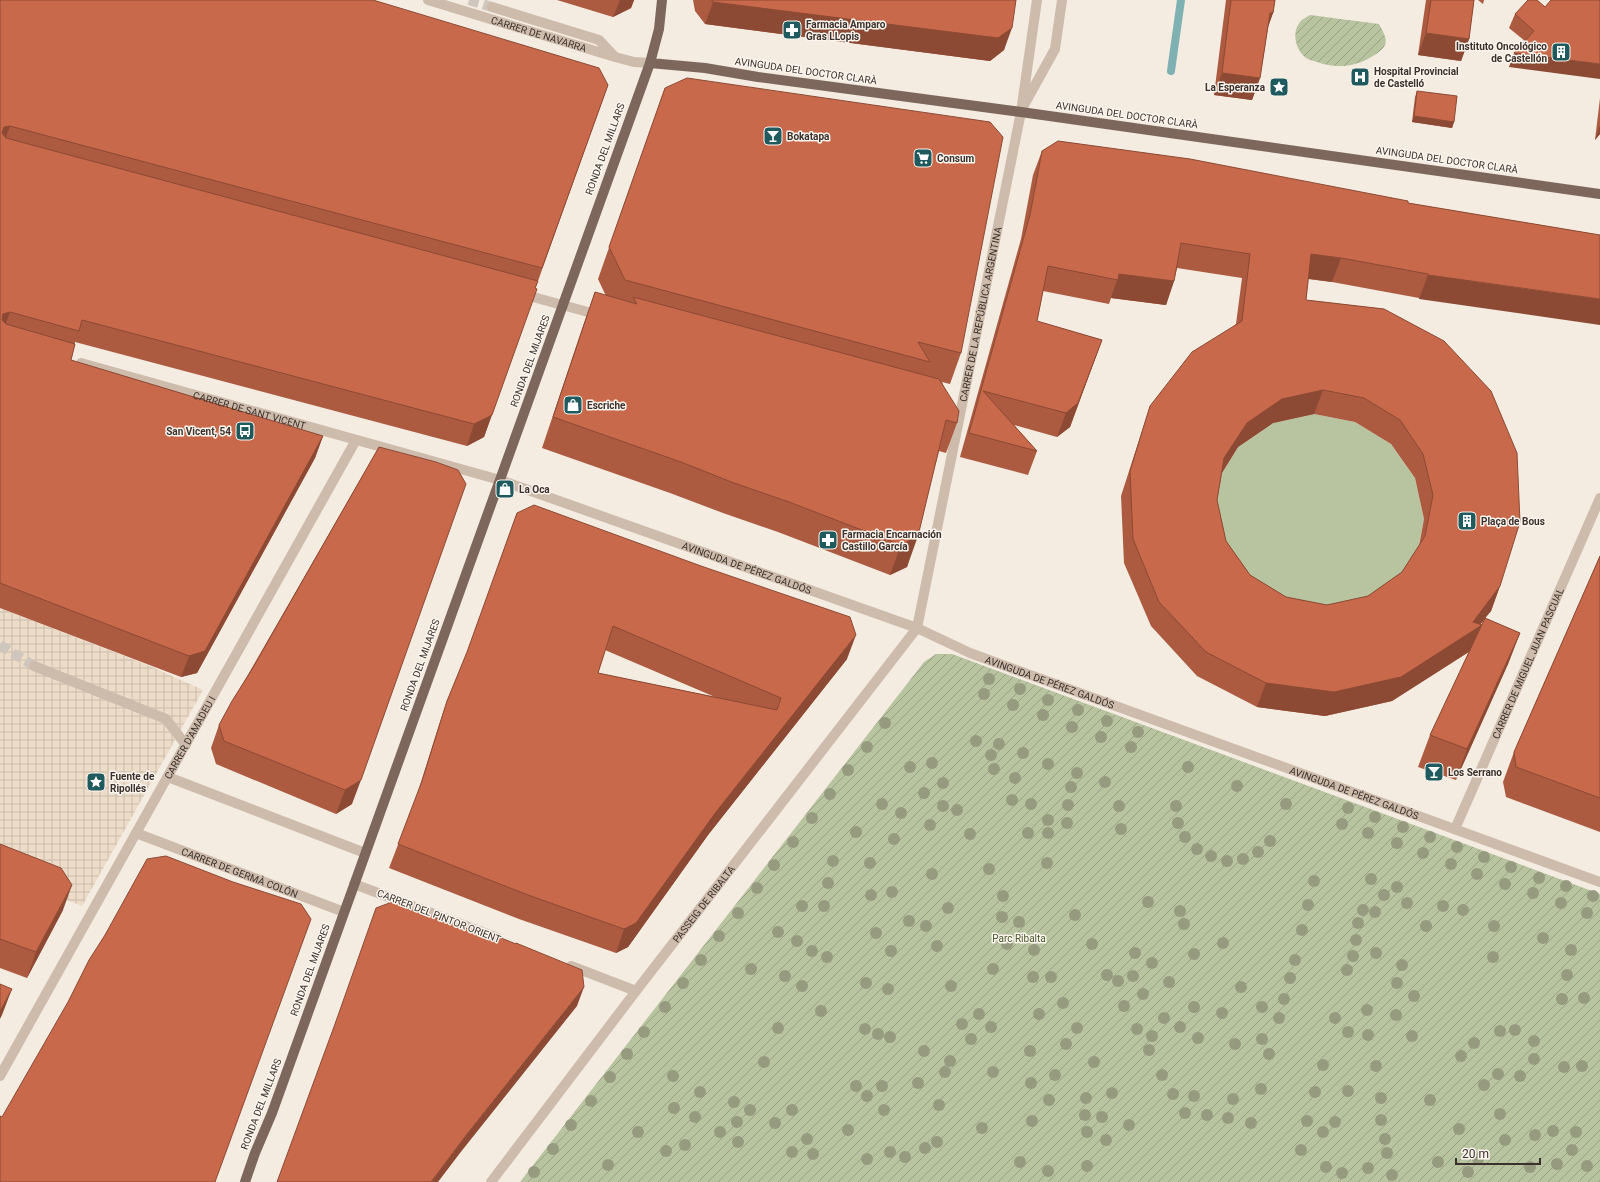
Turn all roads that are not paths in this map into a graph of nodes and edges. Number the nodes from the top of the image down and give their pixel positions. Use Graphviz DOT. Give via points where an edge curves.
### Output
graph roads {
  1 [pos="428,0"];
  2 [pos="662,0"];
  3 [pos="1037,0"];
  4 [pos="1062,0"];
  5 [pos="492,7"];
  6 [pos="615,58"];
  7 [pos="650,63"];
  8 [pos="1021,112"];
  9 [pos="1600,194"];
  10 [pos="509,290"];
  11 [pos="562,305"];
  12 [pos="608,317"];
  13 [pos="68,359"];
  14 [pos="356,440"];
  15 [pos="500,480"];
  16 [pos="1600,498"];
  17 [pos="917,628"];
  18 [pos="34,666"];
  19 [pos="186,745"];
  20 [pos="168,776"];
  21 [pos="1455,829"];
  22 [pos="136,833"];
  23 [pos="366,853"];
  24 [pos="1600,882"];
  25 [pos="354,884"];
  26 [pos="344,912"];
  27 [pos="510,943"];
  28 [pos="562,963"];
  29 [pos="636,991"];
  30 [pos="300,1034"];
  31 [pos="0,1076"];
  32 [pos="245,1182"];
  33 [pos="491,1182"];
  1 -- 6 [label="street, CARRER DE NAVARRA"];
  2 -- 7 [label="main road, RONDA DEL MILLARS" via="659,29"];
  3 -- 8 [label="street, CARRER DE LA REPÚBLICA ARGENTINA"];
  4 -- 8 [label="street" via="1054,49"];
  5 -- 6 [label="street" via="598,40"];
  6 -- 7 [label="street, CARRER DE NAVARRA"];
  7 -- 8 [label="main road, AVINGUDA DEL DOCTOR CLARÀ" via="705,68"];
  7 -- 11 [label="main road, RONDA DEL MILLARS"];
  8 -- 9 [label="main road, AVINGUDA DEL DOCTOR CLARÀ"];
  8 -- 17 [label="street, CARRER DE LA REPÚBLICA ARGENTINA" via="957,410"];
  10 -- 11 [label="street"];
  11 -- 12 [label="street"];
  11 -- 15 [label="main road, RONDA DEL MIJARES"];
  13 -- 14 [label="street, CARRER DE SANT VICENT"];
  14 -- 15 [label="street, CARRER DE SANT VICENT"];
  14 -- 19 [label="street, CARRER D'AMADEU I"];
  15 -- 17 [label="street, AVINGUDA DE PÉREZ GALDÓS"];
  15 -- 23 [label="main road, RONDA DEL MIJARES"];
  16 -- 21 [label="street, CARRER DE MIGUEL JUAN PASCUAL"];
  17 -- 21 [label="street, AVINGUDA DE PÉREZ GALDÓS" via="970,653"];
  17 -- 29 [label="street, PASSEIG DE RIBALTA"];
  18 -- 19 [label="street" via="166,718"];
  19 -- 20 [label="street, CARRER D'AMADEU I"];
  20 -- 22 [label="street, CARRER D'AMADEU I"];
  20 -- 23 [label="street"];
  21 -- 24 [label="street, AVINGUDA DE PÉREZ GALDÓS"];
  22 -- 26 [label="street, CARRER DE GERMÀ COLÓN"];
  22 -- 31 [label="street, CARRER D'AMADEU I"];
  23 -- 25 [label="main road, RONDA DEL MIJARES"];
  25 -- 26 [label="main road, RONDA DEL MIJARES"];
  25 -- 27 [label="street, CARRER DEL PINTOR ORIENT"];
  26 -- 30 [label="main road, RONDA DEL MIJARES"];
  28 -- 29 [label="street"];
  29 -- 33 [label="street, PASSEIG DE RIBALTA"];
  30 -- 32 [label="main road, RONDA DEL MILLARS"];
}
